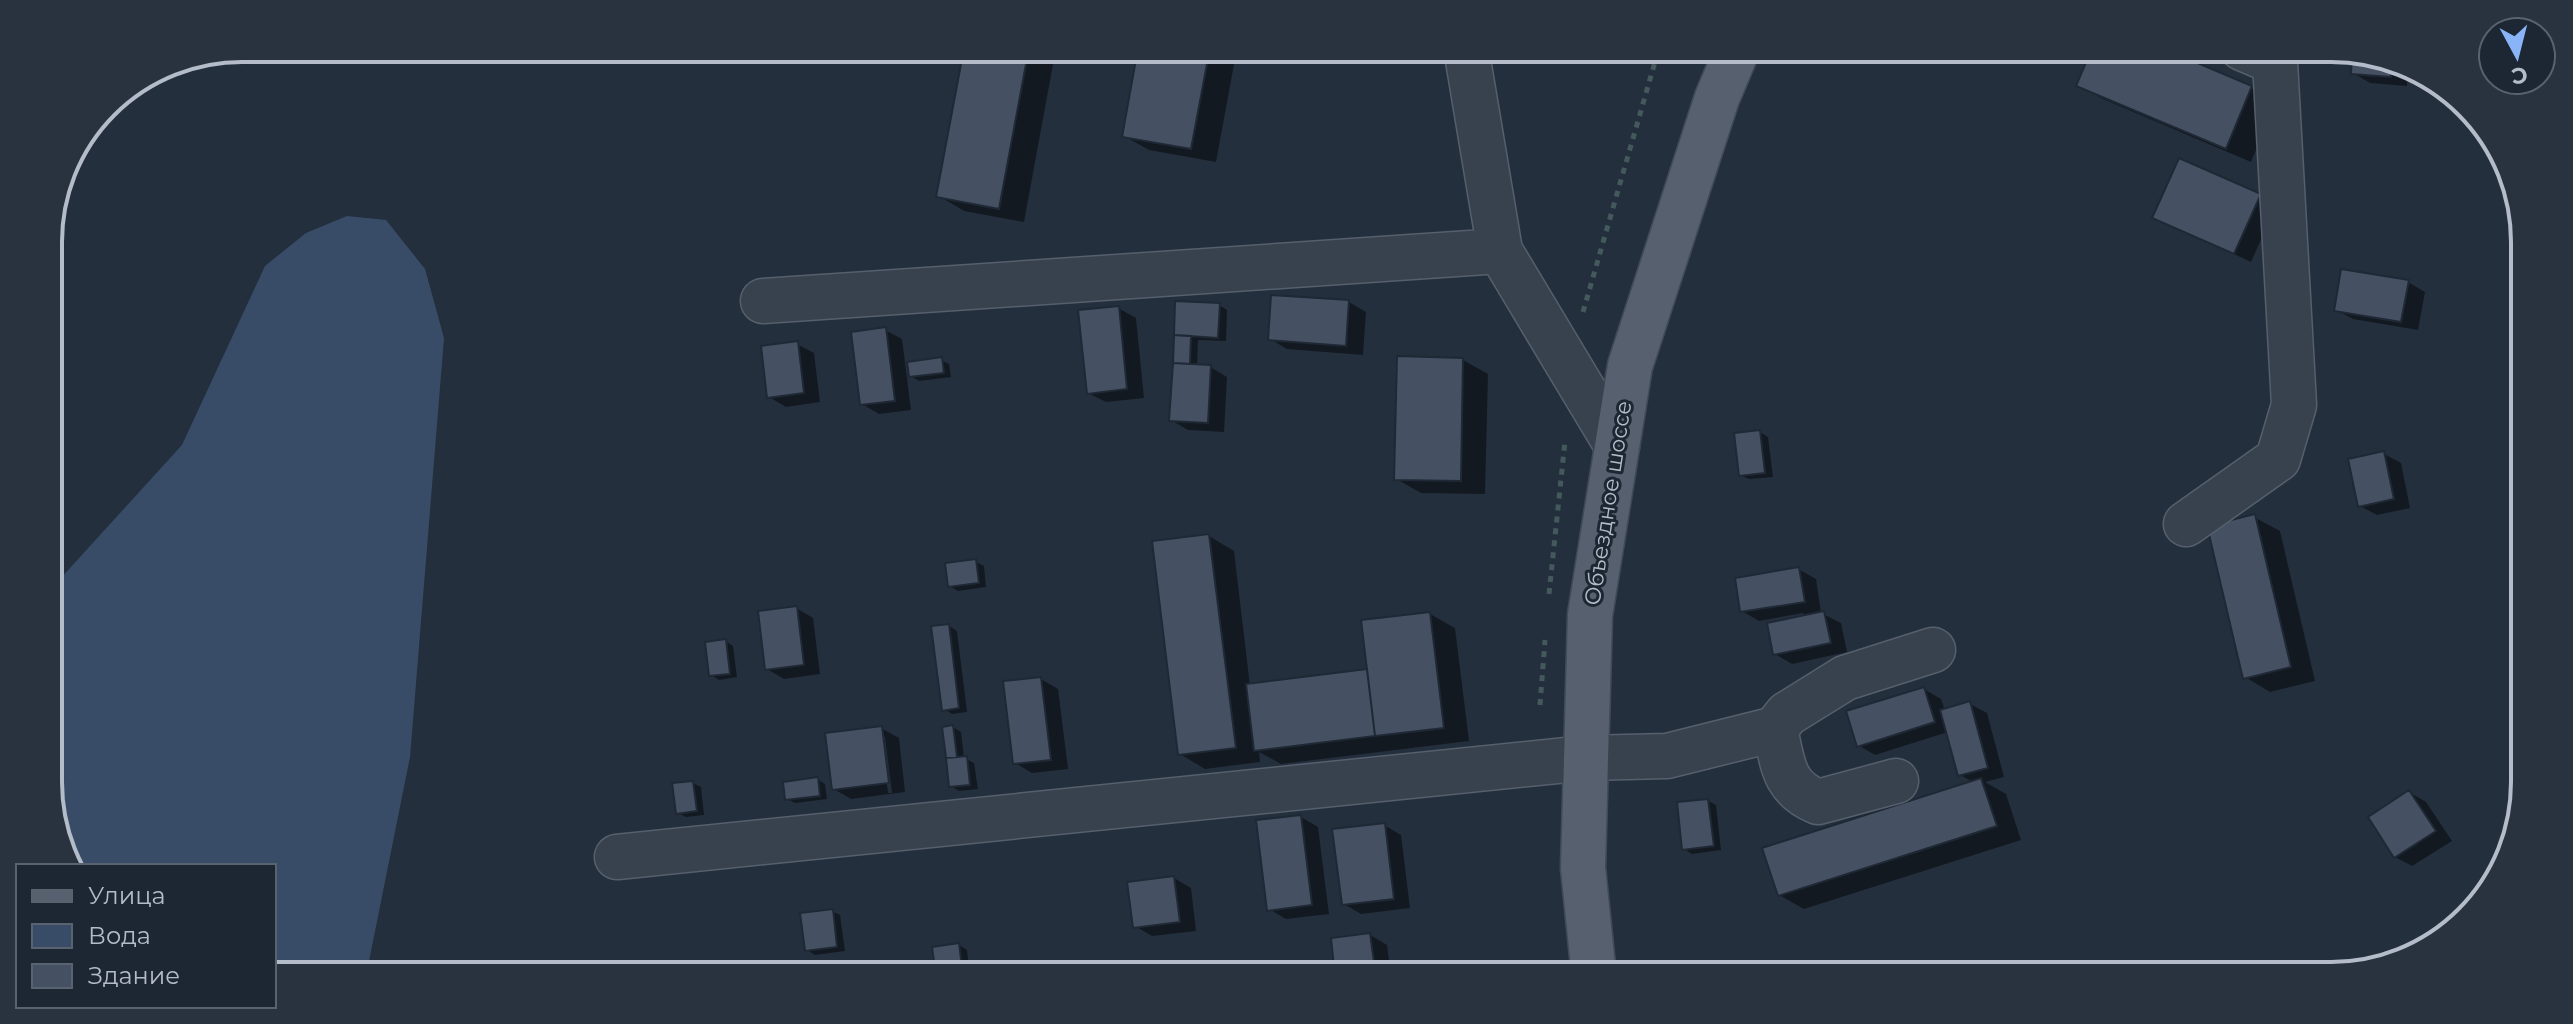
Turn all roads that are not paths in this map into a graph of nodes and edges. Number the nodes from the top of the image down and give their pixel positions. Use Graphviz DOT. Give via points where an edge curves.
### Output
graph roads {
  1 [pos="1468,62"];
  2 [pos="1732,62"];
  3 [pos="2275,62"];
  4 [pos="1500,251"];
  5 [pos="763,301"];
  6 [pos="1617,446"];
  7 [pos="2186,524"];
  8 [pos="1933,650"];
  9 [pos="1775,729"];
  10 [pos="1586,758"];
  11 [pos="1896,781"];
  12 [pos="617,857"];
  13 [pos="1593,962"];
  1 -- 4 [label="lane"];
  2 -- 6 [label="main road, Объездное шоссе" via="1630,366"];
  3 -- 7 [label="lane" via="2294,405 2278,459"];
  4 -- 5 [label="lane"];
  4 -- 6 [label="lane"];
  6 -- 10 [label="main road, Объездное шоссе" via="1590,615"];
  8 -- 9 [label="lane" via="1845,678 1787,714"];
  9 -- 10 [label="lane" via="1667,756"];
  9 -- 11 [label="lane" via="1787,779 1806,797 1818,802"];
  10 -- 12 [label="lane"];
  10 -- 13 [label="main road, Объездное шоссе" via="1583,868"];
}
